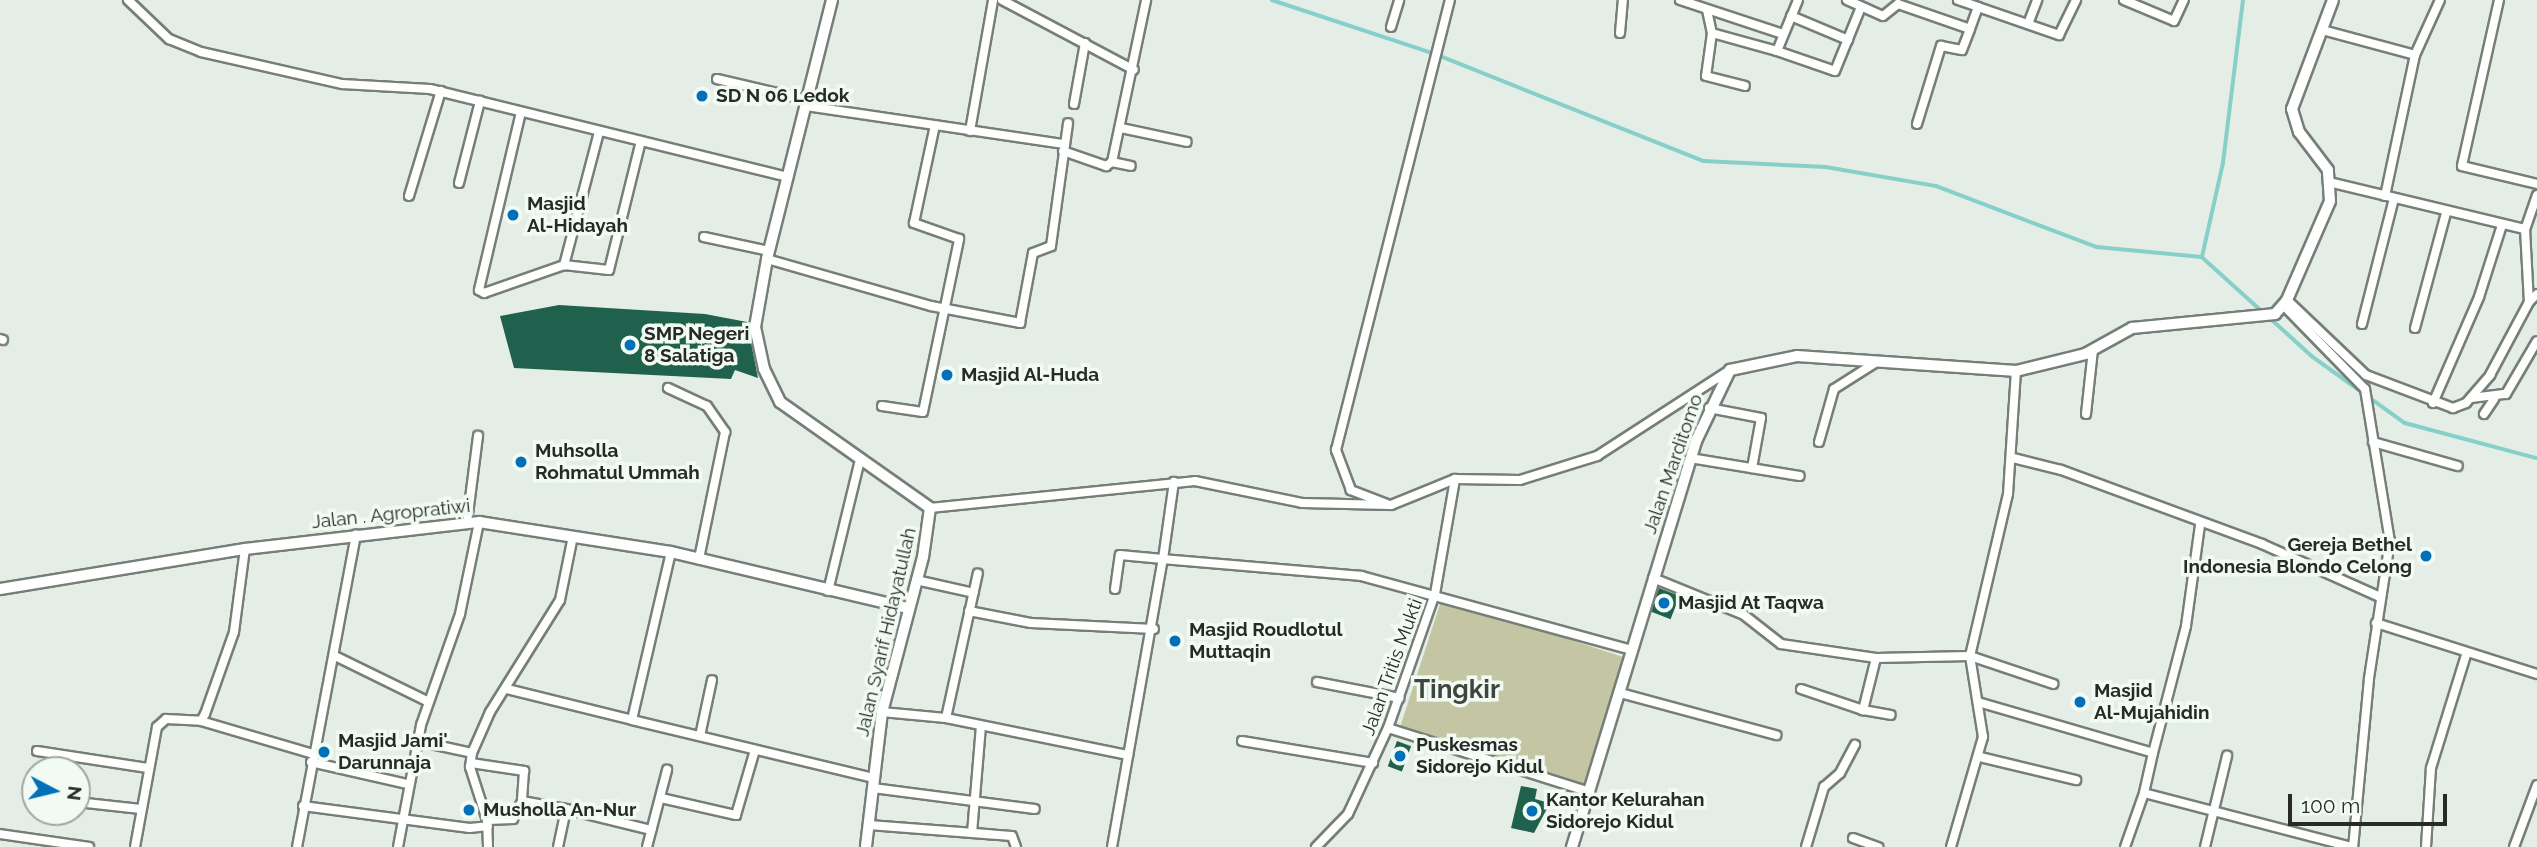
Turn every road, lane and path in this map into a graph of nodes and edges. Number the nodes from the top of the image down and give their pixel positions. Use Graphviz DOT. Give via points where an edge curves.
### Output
graph roads {
  1 [pos="128,0"];
  2 [pos="832,0"];
  3 [pos="993,0"];
  4 [pos="1002,0"];
  5 [pos="1146,0"];
  6 [pos="1399,0"];
  7 [pos="1450,0"];
  8 [pos="1623,0"];
  9 [pos="1680,0"];
  10 [pos="1798,0"];
  11 [pos="1847,0"];
  12 [pos="1958,0"];
  13 [pos="2037,0"];
  14 [pos="2076,0"];
  15 [pos="2124,0"];
  16 [pos="2183,0"];
  17 [pos="2333,0"];
  18 [pos="2440,0"];
  19 [pos="2499,0"];
  20 [pos="1910,4"];
  21 [pos="1861,7"];
  22 [pos="1978,7"];
  23 [pos="1707,10"];
  24 [pos="1791,16"];
  25 [pos="2028,24"];
  26 [pos="1391,27"];
  27 [pos="1970,29"];
  28 [pos="2322,30"];
  29 [pos="1620,33"];
  30 [pos="1712,33"];
  31 [pos="1783,34"];
  32 [pos="1848,40"];
  33 [pos="1085,43"];
  34 [pos="1777,51"];
  35 [pos="2415,55"];
  36 [pos="1134,70"];
  37 [pos="717,79"];
  38 [pos="1745,86"];
  39 [pos="441,92"];
  40 [pos="481,102"];
  41 [pos="807,103"];
  42 [pos="1074,104"];
  43 [pos="521,112"];
  44 [pos="1068,123"];
  45 [pos="1917,124"];
  46 [pos="935,125"];
  47 [pos="1121,128"];
  48 [pos="970,131"];
  49 [pos="599,132"];
  50 [pos="641,141"];
  51 [pos="1187,142"];
  52 [pos="1064,147"];
  53 [pos="1112,162"];
  54 [pos="1131,166"];
  55 [pos="788,177"];
  56 [pos="459,183"];
  57 [pos="2333,183"];
  58 [pos="2537,184"];
  59 [pos="2537,195"];
  60 [pos="409,196"];
  61 [pos="2389,197"];
  62 [pos="2446,213"];
  63 [pos="2502,225"];
  64 [pos="2525,229"];
  65 [pos="704,237"];
  66 [pos="768,255"];
  67 [pos="565,265"];
  68 [pos="2537,294"];
  69 [pos="2529,302"];
  70 [pos="2285,303"];
  71 [pos="942,309"];
  72 [pos="2362,324"];
  73 [pos="2415,328"];
  74 [pos="2537,341"];
  75 [pos="2093,350"];
  76 [pos="1878,361"];
  77 [pos="1730,370"];
  78 [pos="2016,371"];
  79 [pos="668,388"];
  80 [pos="2471,398"];
  81 [pos="2494,399"];
  82 [pos="2433,403"];
  83 [pos="882,406"];
  84 [pos="1709,408"];
  85 [pos="2086,414"];
  86 [pos="2484,414"];
  87 [pos="478,436"];
  88 [pos="1819,442"];
  89 [pos="2373,442"];
  90 [pos="1690,458"];
  91 [pos="2013,458"];
  92 [pos="860,460"];
  93 [pos="2458,466"];
  94 [pos="1752,468"];
  95 [pos="1800,476"];
  96 [pos="1455,478"];
  97 [pos="1174,482"];
  98 [pos="1391,505"];
  99 [pos="930,508"];
  100 [pos="473,522"];
  101 [pos="2200,525"];
  102 [pos="356,535"];
  103 [pos="573,536"];
  104 [pos="246,549"];
  105 [pos="671,552"];
  106 [pos="699,559"];
  107 [pos="1163,559"];
  108 [pos="978,573"];
  109 [pos="1653,578"];
  110 [pos="916,580"];
  111 [pos="0,589"];
  112 [pos="1115,589"];
  113 [pos="828,592"];
  114 [pos="974,593"];
  115 [pos="1435,594"];
  116 [pos="2380,597"];
  117 [pos="907,608"];
  118 [pos="969,611"];
  119 [pos="2376,623"];
  120 [pos="1154,629"];
  121 [pos="1631,650"];
  122 [pos="2466,655"];
  123 [pos="335,656"];
  124 [pos="1970,656"];
  125 [pos="1876,658"];
  126 [pos="2537,674"];
  127 [pos="712,680"];
  128 [pos="1317,682"];
  129 [pos="2053,684"];
  130 [pos="506,689"];
  131 [pos="1801,689"];
  132 [pos="1620,693"];
  133 [pos="1399,698"];
  134 [pos="427,701"];
  135 [pos="1978,702"];
  136 [pos="1863,710"];
  137 [pos="882,712"];
  138 [pos="1891,716"];
  139 [pos="946,718"];
  140 [pos="632,720"];
  141 [pos="201,721"];
  142 [pos="981,726"];
  143 [pos="1388,729"];
  144 [pos="1776,735"];
  145 [pos="701,736"];
  146 [pos="417,741"];
  147 [pos="1242,741"];
  148 [pos="1855,745"];
  149 [pos="754,750"];
  150 [pos="37,751"];
  151 [pos="472,753"];
  152 [pos="2153,753"];
  153 [pos="1128,755"];
  154 [pos="2227,756"];
  155 [pos="1980,757"];
  156 [pos="312,758"];
  157 [pos="471,763"];
  158 [pos="1373,764"];
  159 [pos="148,768"];
  160 [pos="667,770"];
  161 [pos="2076,779"];
  162 [pos="873,783"];
  163 [pos="407,784"];
  164 [pos="2537,785"];
  165 [pos="1590,792"];
  166 [pos="2144,793"];
  167 [pos="661,797"];
  168 [pos="2536,798"];
  169 [pos="975,800"];
  170 [pos="522,801"];
  171 [pos="91,804"];
  172 [pos="303,806"];
  173 [pos="141,809"];
  174 [pos="566,809"];
  175 [pos="1035,809"];
  176 [pos="2213,810"];
  177 [pos="402,817"];
  178 [pos="487,823"];
  179 [pos="869,825"];
  180 [pos="651,830"];
  181 [pos="972,833"];
  182 [pos="0,834"];
  183 [pos="1853,838"];
  184 [pos="34,843"];
  185 [pos="89,847"];
  186 [pos="135,847"];
  187 [pos="297,847"];
  188 [pos="398,847"];
  189 [pos="488,847"];
  190 [pos="558,847"];
  191 [pos="647,847"];
  192 [pos="866,847"];
  193 [pos="1016,847"];
  194 [pos="1112,847"];
  195 [pos="1316,847"];
  196 [pos="1572,847"];
  197 [pos="1806,847"];
  198 [pos="1878,847"];
  199 [pos="1951,847"];
  200 [pos="2125,847"];
  201 [pos="2205,847"];
  202 [pos="2352,847"];
  203 [pos="2426,847"];
  204 [pos="2514,847"];
  1 -- 39 [label="street" via="169,39 201,52 342,84"];
  2 -- 41 [label="street"];
  3 -- 48 [label="street"];
  4 -- 33 [label="street"];
  5 -- 36 [label="street"];
  6 -- 26 [label="street"];
  7 -- 98 [label="street" via="1336,450 1350,490"];
  8 -- 29 [label="street"];
  9 -- 23 [label="street"];
  10 -- 24 [label="street"];
  11 -- 21 [label="street"];
  12 -- 22 [label="street"];
  13 -- 25 [label="street"];
  14 -- 25 [label="street" via="2061,35"];
  15 -- 16 [label="street" via="2174,21"];
  17 -- 28 [label="street"];
  18 -- 35 [label="street"];
  19 -- 58 [label="street" via="2462,166"];
  20 -- 21 [label="street" via="1895,4 1883,16"];
  20 -- 27 [label="street"];
  21 -- 32 [label="street"];
  22 -- 25 [label="street"];
  22 -- 27 [label="street"];
  23 -- 30 [label="street"];
  23 -- 31 [label="street"];
  24 -- 31 [label="street"];
  24 -- 32 [label="street"];
  27 -- 45 [label="street" via="1963,49 1941,47"];
  28 -- 35 [label="street"];
  28 -- 57 [label="street" via="2295,94 2293,119"];
  30 -- 34 [label="street"];
  30 -- 38 [label="street" via="1706,77"];
  31 -- 34 [label="street"];
  32 -- 34 [label="street" via="1834,71"];
  33 -- 36 [label="street"];
  33 -- 42 [label="street"];
  35 -- 61 [label="street"];
  36 -- 47 [label="street"];
  37 -- 41 [label="street"];
  39 -- 40 [label="street"];
  39 -- 60 [label="street"];
  40 -- 43 [label="street"];
  40 -- 56 [label="street"];
  41 -- 46 [label="street"];
  41 -- 55 [label="street"];
  43 -- 49 [label="street"];
  43 -- 67 [label="street" via="479,290 484,293"];
  44 -- 52 [label="street"];
  46 -- 48 [label="street"];
  46 -- 71 [label="street" via="914,222 959,238"];
  47 -- 51 [label="street"];
  47 -- 53 [label="street"];
  48 -- 52 [label="street"];
  49 -- 50 [label="street"];
  49 -- 67 [label="street"];
  50 -- 55 [label="street"];
  50 -- 67 [label="street" via="609,270"];
  52 -- 53 [label="street" via="1107,166"];
  52 -- 71 [label="street" via="1051,246 1032,254 1021,322"];
  53 -- 54 [label="street"];
  55 -- 66 [label="street"];
  57 -- 61 [label="street"];
  57 -- 70 [label="street" via="2320,228"];
  59 -- 64 [label="street"];
  61 -- 62 [label="street"];
  61 -- 72 [label="street"];
  62 -- 63 [label="street"];
  62 -- 73 [label="street"];
  63 -- 64 [label="street"];
  63 -- 82 [label="street" via="2479,297"];
  64 -- 69 [label="street"];
  65 -- 66 [label="street"];
  66 -- 71 [label="street"];
  66 -- 92 [label="street" via="755,327 764,369 780,402 795,417"];
  68 -- 69 [label="street"];
  69 -- 80 [label="street"];
  70 -- 75 [label="street" via="2275,314 2254,319 2164,322 2116,335"];
  70 -- 82 [label="street" via="2365,375"];
  70 -- 89 [label="street" via="2365,389"];
  71 -- 83 [label="street" via="923,412"];
  74 -- 81 [label="street" via="2506,394"];
  75 -- 78 [label="street"];
  75 -- 85 [label="street"];
  76 -- 77 [label="street" via="1782,356"];
  76 -- 78 [label="street"];
  76 -- 88 [label="street" via="1834,389"];
  77 -- 84 [label="street, Jalan Marditomo"];
  77 -- 96 [label="street" via="1597,456 1520,480"];
  78 -- 91 [label="street"];
  79 -- 106 [label="street" via="707,406 725,432"];
  80 -- 81 [label="street"];
  80 -- 82 [label="street" via="2453,408"];
  81 -- 86 [label="street"];
  84 -- 90 [label="street, Jalan Marditomo"];
  84 -- 94 [label="street" via="1761,418"];
  87 -- 100 [label="street"];
  89 -- 93 [label="street"];
  89 -- 116 [label="street" via="2390,541"];
  90 -- 94 [label="street"];
  90 -- 109 [label="street, Jalan Marditomo"];
  91 -- 101 [label="street" via="2094,481"];
  91 -- 124 [label="street"];
  92 -- 99 [label="street"];
  92 -- 113 [label="street"];
  94 -- 95 [label="street"];
  96 -- 98 [label="street"];
  96 -- 115 [label="street, Jalan Tritis Mukti"];
  97 -- 98 [label="street" via="1212,482 1302,503"];
  97 -- 99 [label="street"];
  97 -- 107 [label="street"];
  99 -- 110 [label="street, Jalan Syarif Hidayatullah"];
  100 -- 102 [label="street, Jalan . Agropratiwi"];
  100 -- 103 [label="street, Jalan . Agropratiwi"];
  100 -- 134 [label="street" via="460,614"];
  101 -- 116 [label="street" via="2262,544"];
  101 -- 152 [label="street" via="2186,626"];
  102 -- 104 [label="street, Jalan . Agropratiwi"];
  102 -- 123 [label="street"];
  103 -- 105 [label="street, Jalan . Agropratiwi"];
  103 -- 130 [label="street" via="559,600"];
  104 -- 111 [label="street, Jalan . Agropratiwi"];
  104 -- 141 [label="street" via="234,632"];
  105 -- 106 [label="street, Jalan . Agropratiwi"];
  105 -- 140 [label="street"];
  106 -- 113 [label="street, Jalan . Agropratiwi"];
  107 -- 112 [label="street" via="1120,555"];
  107 -- 115 [label="street" via="1361,576"];
  107 -- 120 [label="street"];
  108 -- 114 [label="street"];
  109 -- 121 [label="street, Jalan Marditomo"];
  109 -- 125 [label="street" via="1744,615 1781,644"];
  110 -- 114 [label="street"];
  110 -- 117 [label="street, Jalan Syarif Hidayatullah"];
  113 -- 117 [label="street, Jalan . Agropratiwi"];
  114 -- 118 [label="street"];
  115 -- 121 [label="street"];
  115 -- 133 [label="street, Jalan Tritis Mukti"];
  116 -- 119 [label="street"];
  117 -- 137 [label="street, Jalan Syarif Hidayatullah"];
  118 -- 120 [label="street" via="1031,623"];
  118 -- 139 [label="street"];
  119 -- 122 [label="street"];
  119 -- 202 [label="street"];
  120 -- 153 [label="street"];
  121 -- 132 [label="street, Jalan Marditomo"];
  122 -- 126 [label="street"];
  122 -- 203 [label="street" via="2431,768"];
  123 -- 134 [label="street"];
  123 -- 156 [label="street"];
  124 -- 125 [label="street"];
  124 -- 129 [label="street"];
  124 -- 135 [label="street"];
  125 -- 136 [label="street"];
  127 -- 145 [label="street"];
  128 -- 133 [label="street"];
  130 -- 140 [label="street"];
  130 -- 151 [label="street"];
  131 -- 136 [label="street"];
  132 -- 144 [label="street"];
  132 -- 165 [label="street, Jalan Marditomo"];
  133 -- 143 [label="street, Jalan Tritis Mukti"];
  134 -- 146 [label="street"];
  135 -- 152 [label="street"];
  135 -- 155 [label="street" via="1984,724"];
  136 -- 138 [label="street"];
  137 -- 139 [label="street"];
  137 -- 162 [label="street, Jalan Syarif Hidayatullah"];
  139 -- 142 [label="street"];
  140 -- 145 [label="street"];
  141 -- 156 [label="street"];
  141 -- 159 [label="street" via="160,722"];
  142 -- 153 [label="street"];
  142 -- 169 [label="street"];
  143 -- 158 [label="street, Jalan Tritis Mukti"];
  143 -- 165 [label="street"];
  145 -- 149 [label="street"];
  146 -- 151 [label="street"];
  146 -- 163 [label="street"];
  147 -- 158 [label="street"];
  148 -- 197 [label="street" via="1840,773 1826,784"];
  149 -- 162 [label="street"];
  149 -- 167 [label="street" via="736,815"];
  150 -- 159 [label="street"];
  151 -- 157 [label="street"];
  152 -- 166 [label="street"];
  153 -- 194 [label="street"];
  154 -- 176 [label="street"];
  155 -- 161 [label="street"];
  155 -- 199 [label="street"];
  156 -- 163 [label="street"];
  156 -- 172 [label="street"];
  157 -- 170 [label="street" via="524,771"];
  157 -- 178 [label="street"];
  158 -- 195 [label="street, Jalan Tritis Mukti" via="1348,814"];
  159 -- 173 [label="street"];
  160 -- 167 [label="street"];
  162 -- 169 [label="street"];
  162 -- 179 [label="street, Jalan Syarif Hidayatullah"];
  163 -- 177 [label="street"];
  164 -- 168 [label="street"];
  165 -- 196 [label="street, Jalan Marditomo"];
  166 -- 176 [label="street"];
  166 -- 200 [label="street"];
  167 -- 180 [label="street"];
  168 -- 204 [label="street"];
  169 -- 175 [label="street"];
  169 -- 181 [label="street"];
  170 -- 174 [label="street"];
  170 -- 178 [label="street" via="513,820"];
  171 -- 173 [label="street"];
  172 -- 177 [label="street"];
  172 -- 187 [label="street"];
  173 -- 186 [label="street"];
  174 -- 180 [label="street"];
  174 -- 190 [label="street"];
  176 -- 201 [label="street"];
  176 -- 202 [label="street"];
  177 -- 178 [label="street"];
  177 -- 188 [label="street"];
  178 -- 189 [label="street"];
  179 -- 181 [label="street"];
  179 -- 192 [label="street, Jalan Syarif Hidayatullah"];
  180 -- 191 [label="street"];
  181 -- 193 [label="street" via="1012,836"];
  182 -- 184 [label="street"];
  183 -- 198 [label="street"];
  184 -- 185 [label="street"];
}
